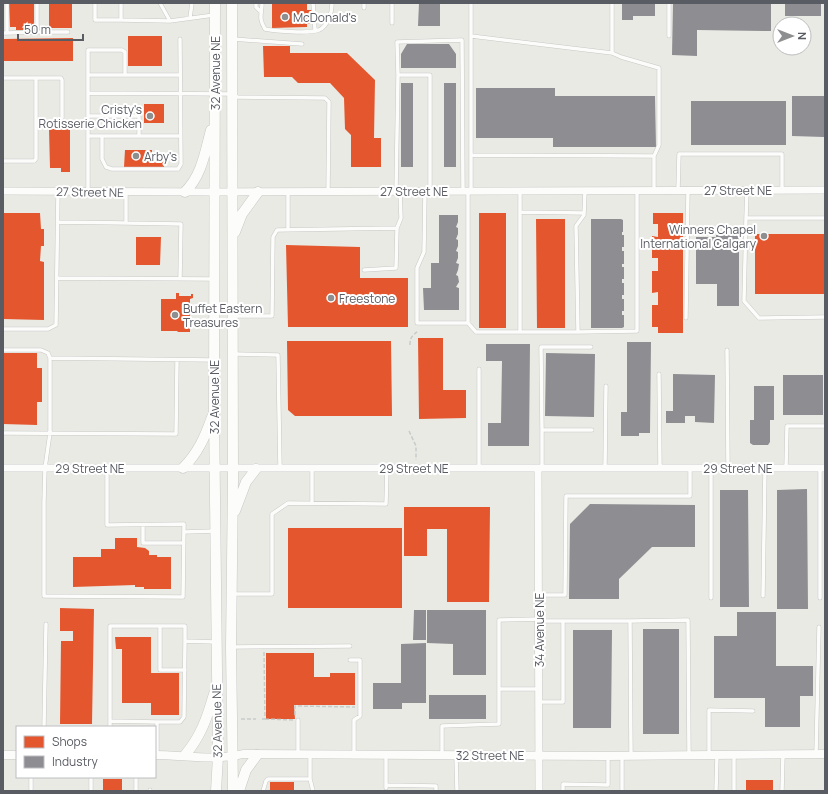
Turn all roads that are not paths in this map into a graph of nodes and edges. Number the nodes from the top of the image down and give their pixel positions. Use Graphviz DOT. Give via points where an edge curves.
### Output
graph roads {
  1 [pos="7,3"];
  2 [pos="37,3"];
  3 [pos="95,3"];
  4 [pos="121,3"];
  5 [pos="160,3"];
  6 [pos="192,3"];
  7 [pos="215,3"];
  8 [pos="232,3"];
  9 [pos="256,3"];
  10 [pos="262,3"];
  11 [pos="313,3"];
  12 [pos="332,3"];
  13 [pos="364,3"];
  14 [pos="392,3"];
  15 [pos="471,3"];
  16 [pos="612,3"];
  17 [pos="670,3"];
  18 [pos="364,8"];
  19 [pos="260,12"];
  20 [pos="215,15"];
  21 [pos="190,18"];
  22 [pos="121,20"];
  23 [pos="170,21"];
  24 [pos="392,23"];
  25 [pos="315,30"];
  26 [pos="37,32"];
  27 [pos="68,32"];
  28 [pos="5,33"];
  29 [pos="471,36"];
  30 [pos="670,36"];
  31 [pos="180,39"];
  32 [pos="232,39"];
  33 [pos="302,44"];
  34 [pos="612,53"];
  35 [pos="88,75"];
  36 [pos="125,75"];
  37 [pos="180,75"];
  38 [pos="398,75"];
  39 [pos="3,78"];
  40 [pos="36,78"];
  41 [pos="88,93"];
  42 [pos="180,94"];
  43 [pos="215,94"];
  44 [pos="233,94"];
  45 [pos="215,115"];
  46 [pos="88,116"];
  47 [pos="62,118"];
  48 [pos="88,136"];
  49 [pos="102,136"];
  50 [pos="139,136"];
  51 [pos="180,136"];
  52 [pos="472,155"];
  53 [pos="654,156"];
  54 [pos="3,161"];
  55 [pos="654,190"];
  56 [pos="678,190"];
  57 [pos="688,190"];
  58 [pos="747,190"];
  59 [pos="782,190"];
  60 [pos="825,190"];
  61 [pos="3,191"];
  62 [pos="398,191"];
  63 [pos="427,191"];
  64 [pos="467,191"];
  65 [pos="520,191"];
  66 [pos="585,191"];
  67 [pos="637,191"];
  68 [pos="58,192"];
  69 [pos="88,192"];
  70 [pos="126,192"];
  71 [pos="185,192"];
  72 [pos="215,192"];
  73 [pos="233,192"];
  74 [pos="258,192"];
  75 [pos="288,192"];
  76 [pos="328,192"];
  77 [pos="520,212"];
  78 [pos="584,213"];
  79 [pos="746,218"];
  80 [pos="825,218"];
  81 [pos="58,222"];
  82 [pos="126,223"];
  83 [pos="397,228"];
  84 [pos="288,229"];
  85 [pos="233,239"];
  86 [pos="364,270"];
  87 [pos="57,278"];
  88 [pos="180,279"];
  89 [pos="214,279"];
  90 [pos="233,316"];
  91 [pos="825,317"];
  92 [pos="686,318"];
  93 [pos="468,323"];
  94 [pos="3,329"];
  95 [pos="520,332"];
  96 [pos="578,332"];
  97 [pos="591,347"];
  98 [pos="3,350"];
  99 [pos="727,350"];
  100 [pos="232,354"];
  101 [pos="50,358"];
  102 [pos="177,360"];
  103 [pos="214,360"];
  104 [pos="479,370"];
  105 [pos="659,374"];
  106 [pos="606,386"];
  107 [pos="214,412"];
  108 [pos="825,426"];
  109 [pos="542,430"];
  110 [pos="592,430"];
  111 [pos="50,433"];
  112 [pos="3,434"];
  113 [pos="3,468"];
  114 [pos="45,468"];
  115 [pos="183,468"];
  116 [pos="233,468"];
  117 [pos="280,468"];
  118 [pos="312,468"];
  119 [pos="387,468"];
  120 [pos="479,468"];
  121 [pos="540,468"];
  122 [pos="605,468"];
  123 [pos="660,468"];
  124 [pos="690,468"];
  125 [pos="711,468"];
  126 [pos="728,468"];
  127 [pos="765,468"];
  128 [pos="786,468"];
  129 [pos="823,468"];
  130 [pos="107,469"];
  131 [pos="214,469"];
  132 [pos="256,469"];
  133 [pos="312,503"];
  134 [pos="233,517"];
  135 [pos="143,525"];
  136 [pos="216,531"];
  137 [pos="184,532"];
  138 [pos="184,543"];
  139 [pos="231,594"];
  140 [pos="539,595"];
  141 [pos="763,596"];
  142 [pos="711,598"];
  143 [pos="820,598"];
  144 [pos="539,620"];
  145 [pos="563,621"];
  146 [pos="630,621"];
  147 [pos="46,624"];
  148 [pos="160,626"];
  149 [pos="818,627"];
  150 [pos="185,641"];
  151 [pos="216,642"];
  152 [pos="350,646"];
  153 [pos="231,647"];
  154 [pos="350,660"];
  155 [pos="185,670"];
  156 [pos="217,683"];
  157 [pos="499,689"];
  158 [pos="539,689"];
  159 [pos="539,702"];
  160 [pos="753,711"];
  161 [pos="298,720"];
  162 [pos="110,721"];
  163 [pos="157,722"];
  164 [pos="44,726"];
  165 [pos="110,726"];
  166 [pos="354,754"];
  167 [pos="442,754"];
  168 [pos="783,754"];
  169 [pos="816,754"];
  170 [pos="825,754"];
  171 [pos="3,755"];
  172 [pos="16,755"];
  173 [pos="156,755"];
  174 [pos="185,755"];
  175 [pos="257,755"];
  176 [pos="298,755"];
  177 [pos="310,755"];
  178 [pos="386,755"];
  179 [pos="456,755"];
  180 [pos="538,755"];
  181 [pos="689,755"];
  182 [pos="713,755"];
  183 [pos="734,755"];
  184 [pos="218,756"];
  185 [pos="608,756"];
  186 [pos="622,756"];
  187 [pos="631,756"];
  188 [pos="233,757"];
  189 [pos="31,778"];
  190 [pos="91,778"];
  191 [pos="136,778"];
  192 [pos="310,779"];
  193 [pos="136,790"];
  194 [pos="31,791"];
  195 [pos="91,791"];
  196 [pos="216,791"];
  197 [pos="233,791"];
  198 [pos="239,791"];
  199 [pos="263,791"];
  200 [pos="313,791"];
  201 [pos="436,791"];
  202 [pos="457,791"];
  203 [pos="538,791"];
  204 [pos="563,791"];
  205 [pos="622,791"];
  206 [pos="716,791"];
  207 [pos="734,791"];
  208 [pos="782,791"];
  1 -- 28 [label="lane"];
  2 -- 26 [label="lane"];
  3 -- 22 [label="lane" via="95,20"];
  4 -- 22 [label="lane"];
  5 -- 23 [label="lane"];
  6 -- 21 [label="lane"];
  7 -- 20 [label="main road, 32 Avenue NE"];
  8 -- 32 [label="main road, 32 Avenue NE"];
  9 -- 19 [label="lane"];
  10 -- 19 [label="lane"];
  11 -- 25 [label="lane"];
  12 -- 25 [label="lane" via="329,21 319,30"];
  13 -- 18 [label="lane"];
  14 -- 24 [label="lane"];
  15 -- 29 [label="lane"];
  16 -- 34 [label="lane"];
  17 -- 30 [label="lane"];
  19 -- 25 [label="lane" via="265,30"];
  20 -- 21 [label="lane"];
  20 -- 43 [label="main road, 32 Avenue NE"];
  21 -- 23 [label="lane"];
  22 -- 23 [label="lane"];
  26 -- 27 [label="lane"];
  26 -- 28 [label="lane"];
  29 -- 34 [label="lane"];
  29 -- 52 [label="lane"];
  31 -- 37 [label="lane"];
  32 -- 33 [label="lane"];
  32 -- 44 [label="main road, 32 Avenue NE"];
  34 -- 53 [label="lane" via="621,58 659,68 659,145"];
  35 -- 36 [label="lane"];
  35 -- 36 [label="lane" via="88,50 125,52"];
  35 -- 41 [label="lane"];
  36 -- 37 [label="lane"];
  37 -- 42 [label="lane"];
  38 -- 62 [label="lane"];
  38 -- 63 [label="lane" via="430,75"];
  38 -- 64 [label="lane" via="397,42 462,40"];
  39 -- 40 [label="lane"];
  40 -- 47 [label="lane" via="61,78"];
  40 -- 54 [label="lane" via="36,159"];
  41 -- 42 [label="lane"];
  41 -- 46 [label="lane"];
  42 -- 43 [label="lane"];
  42 -- 51 [label="lane"];
  43 -- 44 [label="lane"];
  43 -- 45 [label="main road, 32 Avenue NE"];
  44 -- 73 [label="main road, 32 Avenue NE"];
  44 -- 76 [label="lane" via="237,97 325,98 329,102"];
  45 -- 71 [label="main road" via="198,176"];
  45 -- 72 [label="main road, 32 Avenue NE"];
  46 -- 48 [label="lane"];
  46 -- 50 [label="lane" via="138,116"];
  48 -- 49 [label="lane"];
  48 -- 69 [label="lane"];
  49 -- 50 [label="lane"];
  49 -- 51 [label="lane" via="102,159 106,167 112,169 178,169 181,164"];
  50 -- 51 [label="lane"];
  52 -- 53 [label="lane"];
  52 -- 64 [label="lane"];
  53 -- 55 [label="lane"];
  55 -- 56 [label="street, 27 Street NE"];
  55 -- 67 [label="street, 27 Street NE"];
  56 -- 57 [label="street, 27 Street NE"];
  56 -- 59 [label="lane" via="679,154 782,154"];
  57 -- 58 [label="street, 27 Street NE"];
  57 -- 92 [label="lane"];
  58 -- 59 [label="street, 27 Street NE"];
  58 -- 79 [label="lane"];
  59 -- 60 [label="street, 27 Street NE"];
  61 -- 68 [label="street, 27 Street NE"];
  62 -- 63 [label="street, 27 Street NE"];
  62 -- 76 [label="street, 27 Street NE"];
  62 -- 83 [label="lane" via="401,218"];
  63 -- 64 [label="street, 27 Street NE"];
  63 -- 93 [label="lane" via="424,252 417,268 417,323"];
  64 -- 65 [label="street, 27 Street NE"];
  64 -- 93 [label="lane"];
  65 -- 66 [label="street, 27 Street NE"];
  65 -- 77 [label="lane"];
  66 -- 67 [label="street, 27 Street NE"];
  66 -- 78 [label="lane"];
  67 -- 96 [label="lane" via="637,331"];
  68 -- 69 [label="street, 27 Street NE"];
  68 -- 81 [label="lane"];
  69 -- 70 [label="street, 27 Street NE"];
  70 -- 71 [label="street, 27 Street NE"];
  70 -- 82 [label="lane"];
  71 -- 72 [label="street, 27 Street NE"];
  72 -- 73 [label="street, 27 Street NE"];
  72 -- 89 [label="main road, 32 Avenue NE"];
  73 -- 74 [label="street, 27 Street NE"];
  73 -- 85 [label="main road, 32 Avenue NE"];
  74 -- 75 [label="street, 27 Street NE"];
  74 -- 85 [label="main road" via="242,214"];
  75 -- 76 [label="street, 27 Street NE"];
  75 -- 84 [label="lane"];
  77 -- 78 [label="lane"];
  77 -- 95 [label="lane"];
  78 -- 96 [label="lane" via="576,226"];
  79 -- 80 [label="lane"];
  79 -- 91 [label="lane" via="744,301 759,318"];
  81 -- 82 [label="lane"];
  81 -- 87 [label="lane"];
  82 -- 88 [label="lane" via="181,224"];
  83 -- 84 [label="lane"];
  83 -- 86 [label="lane" via="396,268"];
  84 -- 90 [label="lane" via="278,230 272,237 272,316"];
  85 -- 90 [label="main road, 32 Avenue NE"];
  87 -- 88 [label="lane"];
  87 -- 94 [label="lane" via="56,325 48,329"];
  88 -- 89 [label="lane"];
  89 -- 103 [label="main road, 32 Avenue NE"];
  90 -- 100 [label="main road, 32 Avenue NE"];
  93 -- 95 [label="lane" via="476,332"];
  95 -- 96 [label="lane"];
  97 -- 109 [label="lane" via="542,347"];
  98 -- 101 [label="lane" via="41,350 48,353"];
  99 -- 126 [label="lane"];
  100 -- 116 [label="main road, 32 Avenue NE"];
  100 -- 117 [label="lane" via="278,355"];
  101 -- 102 [label="lane"];
  101 -- 111 [label="lane"];
  102 -- 103 [label="lane"];
  102 -- 111 [label="lane" via="176,434"];
  103 -- 107 [label="main road, 32 Avenue NE"];
  104 -- 120 [label="lane"];
  105 -- 123 [label="lane"];
  106 -- 122 [label="lane"];
  107 -- 115 [label="main road" via="197,452"];
  107 -- 131 [label="main road, 32 Avenue NE"];
  108 -- 128 [label="lane" via="787,426"];
  109 -- 110 [label="lane"];
  109 -- 121 [label="lane"];
  111 -- 112 [label="lane"];
  111 -- 114 [label="lane"];
  113 -- 114 [label="street, 29 Street NE"];
  114 -- 130 [label="street, 29 Street NE"];
  114 -- 138 [label="lane" via="44,596 183,597"];
  115 -- 130 [label="street, 29 Street NE"];
  115 -- 131 [label="street, 29 Street NE"];
  116 -- 131 [label="street, 29 Street NE"];
  116 -- 132 [label="street, 29 Street NE"];
  116 -- 134 [label="main road, 32 Avenue NE"];
  117 -- 118 [label="street, 29 Street NE"];
  117 -- 132 [label="street, 29 Street NE"];
  118 -- 119 [label="street, 29 Street NE"];
  118 -- 133 [label="lane"];
  119 -- 120 [label="street, 29 Street NE"];
  119 -- 133 [label="lane" via="386,504"];
  120 -- 121 [label="street, 29 Street NE"];
  121 -- 122 [label="street, 29 Street NE"];
  121 -- 140 [label="street, 34 Avenue NE"];
  122 -- 123 [label="street, 29 Street NE"];
  123 -- 124 [label="street, 29 Street NE"];
  124 -- 125 [label="street, 29 Street NE"];
  124 -- 140 [label="lane" via="690,496 566,496 565,595"];
  125 -- 126 [label="street, 29 Street NE"];
  125 -- 142 [label="lane"];
  126 -- 127 [label="street, 29 Street NE"];
  127 -- 128 [label="street, 29 Street NE"];
  127 -- 141 [label="lane"];
  128 -- 129 [label="street, 29 Street NE"];
  129 -- 143 [label="lane"];
  130 -- 135 [label="lane" via="107,525"];
  131 -- 136 [label="main road, 32 Avenue NE"];
  132 -- 134 [label="main road" via="244,488"];
  133 -- 139 [label="lane" via="288,503 272,514 272,594"];
  134 -- 139 [label="main road, 32 Avenue NE"];
  135 -- 137 [label="lane" via="184,524"];
  135 -- 138 [label="lane" via="143,543"];
  136 -- 137 [label="lane"];
  136 -- 151 [label="main road, 32 Avenue NE"];
  137 -- 138 [label="lane"];
  139 -- 153 [label="main road, 32 Avenue NE"];
  140 -- 144 [label="street, 34 Avenue NE"];
  144 -- 145 [label="lane"];
  144 -- 157 [label="lane" via="499,620"];
  144 -- 158 [label="street, 34 Avenue NE"];
  145 -- 146 [label="lane"];
  145 -- 159 [label="lane" via="563,702"];
  146 -- 181 [label="lane" via="688,620"];
  146 -- 187 [label="lane"];
  147 -- 164 [label="lane"];
  148 -- 150 [label="lane" via="185,626"];
  148 -- 155 [label="lane" via="160,670"];
  148 -- 162 [label="lane" via="110,626"];
  149 -- 169 [label="lane"];
  150 -- 151 [label="lane"];
  150 -- 155 [label="lane"];
  151 -- 156 [label="main road, 32 Avenue NE"];
  152 -- 153 [label="lane"];
  153 -- 188 [label="main road, 32 Avenue NE"];
  154 -- 166 [label="lane" via="360,660 360,716 354,720"];
  155 -- 163 [label="lane" via="184,717 180,722"];
  156 -- 174 [label="main road" via="198,739"];
  156 -- 184 [label="main road, 32 Avenue NE"];
  157 -- 158 [label="lane"];
  157 -- 167 [label="lane" via="499,724 442,726"];
  158 -- 159 [label="street, 34 Avenue NE"];
  159 -- 180 [label="street, 34 Avenue NE"];
  160 -- 182 [label="lane" via="709,710"];
  161 -- 176 [label="lane"];
  162 -- 163 [label="lane"];
  162 -- 165 [label="lane"];
  163 -- 173 [label="lane"];
  166 -- 177 [label="street, 32 Street NE"];
  166 -- 178 [label="street, 32 Street NE"];
  167 -- 178 [label="street, 32 Street NE"];
  167 -- 179 [label="street, 32 Street NE"];
  168 -- 169 [label="street, 32 Street NE"];
  168 -- 183 [label="street, 32 Street NE"];
  168 -- 208 [label="lane"];
  169 -- 170 [label="street, 32 Street NE"];
  171 -- 172 [label="street"];
  173 -- 174 [label="street, 32 Street NE"];
  174 -- 184 [label="street, 32 Street NE"];
  175 -- 176 [label="street, 32 Street NE"];
  175 -- 188 [label="street, 32 Street NE" via="243,754"];
  175 -- 198 [label="main road" via="246,770"];
  176 -- 177 [label="street, 32 Street NE"];
  177 -- 192 [label="lane"];
  178 -- 201 [label="lane" via="386,787 436,786"];
  179 -- 180 [label="street, 32 Street NE"];
  179 -- 202 [label="lane"];
  180 -- 185 [label="street, 32 Street NE"];
  180 -- 203 [label="street, 34 Avenue NE"];
  181 -- 182 [label="street, 32 Street NE"];
  181 -- 187 [label="street, 32 Street NE"];
  182 -- 183 [label="street, 32 Street NE"];
  182 -- 206 [label="lane"];
  183 -- 207 [label="lane"];
  184 -- 188 [label="street, 32 Street NE"];
  184 -- 196 [label="main road, 32 Avenue NE"];
  185 -- 186 [label="street, 32 Street NE"];
  185 -- 204 [label="lane" via="608,785 562,784"];
  186 -- 187 [label="street, 32 Street NE"];
  186 -- 205 [label="lane"];
  188 -- 197 [label="main road, 32 Avenue NE"];
  189 -- 194 [label="lane"];
  190 -- 195 [label="lane"];
  191 -- 193 [label="lane"];
  192 -- 199 [label="lane" via="268,779"];
  192 -- 200 [label="lane"];
}
